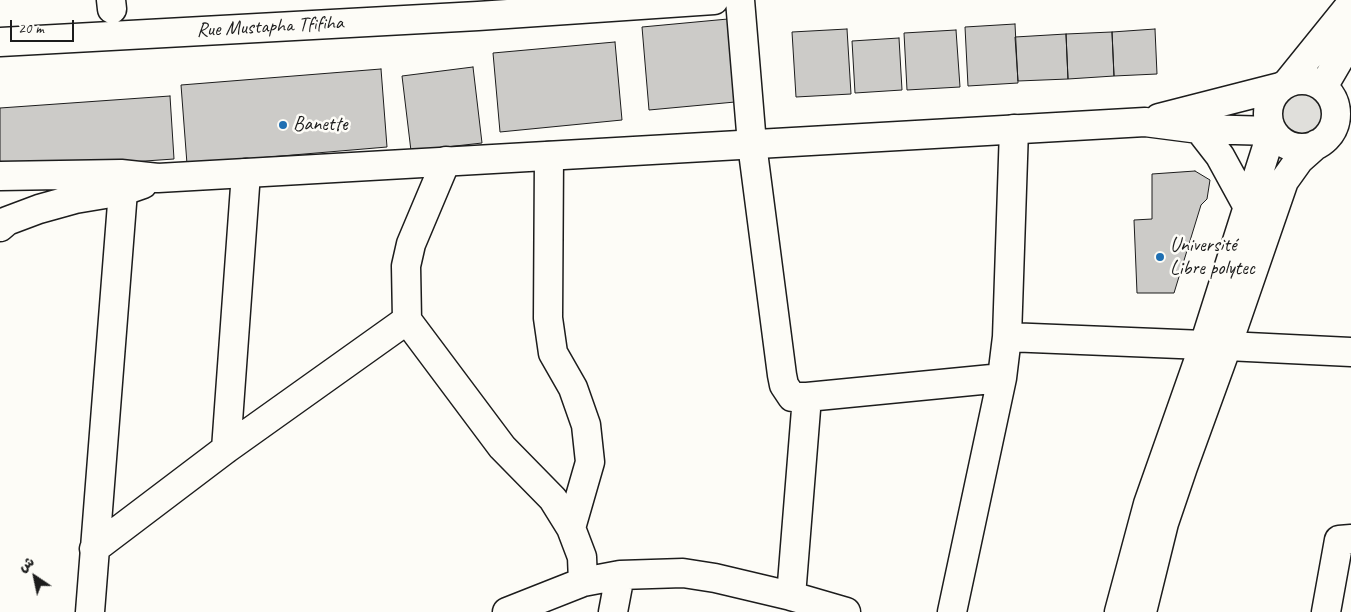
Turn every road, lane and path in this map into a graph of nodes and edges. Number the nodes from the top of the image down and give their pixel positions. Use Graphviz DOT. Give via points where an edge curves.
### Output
graph roads {
  1 [pos="714,0"];
  2 [pos="740,0"];
  3 [pos="1351,4"];
  4 [pos="540,6"];
  5 [pos="1351,38"];
  6 [pos="0,42"];
  7 [pos="1284,84"];
  8 [pos="1334,89"];
  9 [pos="1145,122"];
  10 [pos="1014,129"];
  11 [pos="1199,129"];
  12 [pos="1272,131"];
  13 [pos="1332,137"];
  14 [pos="752,144"];
  15 [pos="549,156"];
  16 [pos="446,161"];
  17 [pos="246,173"];
  18 [pos="0,176"];
  19 [pos="158,178"];
  20 [pos="123,191"];
  21 [pos="1249,209"];
  22 [pos="0,227"];
  23 [pos="407,320"];
  24 [pos="1007,337"];
  25 [pos="1216,346"];
  26 [pos="1351,352"];
  27 [pos="1002,378"];
  28 [pos="807,397"];
  29 [pos="226,449"];
  30 [pos="572,528"];
  31 [pos="1351,539"];
  32 [pos="94,549"];
  33 [pos="620,575"];
  34 [pos="583,582"];
  35 [pos="791,596"];
  36 [pos="836,611"];
  37 [pos="90,612"];
  38 [pos="507,612"];
  39 [pos="613,612"];
  40 [pos="952,612"];
  41 [pos="1118,612"];
  42 [pos="1142,612"];
  43 [pos="1326,612"];
  1 -- 4 [label="street, Rue Mustapha Tfifiha"];
  2 -- 14 [label="street"];
  3 -- 7 [label="street"];
  4 -- 6 [label="street, Rue Mustapha Tfifiha"];
  5 -- 8 [label="street"];
  7 -- 8 [label="street" via="1306,80"];
  7 -- 9 [label="street"];
  7 -- 12 [label="street" via="1269,103"];
  8 -- 13 [label="street" via="1336,112"];
  9 -- 10 [label="street"];
  9 -- 11 [label="street"];
  10 -- 14 [label="street"];
  10 -- 24 [label="street"];
  11 -- 12 [label="street"];
  11 -- 21 [label="street" via="1220,156"];
  12 -- 13 [label="street" via="1284,143 1300,148"];
  12 -- 21 [label="street"];
  13 -- 25 [label="street" via="1299,160 1284,181"];
  14 -- 15 [label="street"];
  14 -- 28 [label="street" via="784,385 792,397"];
  15 -- 16 [label="street"];
  15 -- 30 [label="street" via="548,318 553,353 573,388 586,424 590,462"];
  16 -- 17 [label="street"];
  16 -- 23 [label="street" via="411,244 406,266"];
  17 -- 19 [label="street"];
  17 -- 29 [label="street"];
  18 -- 19 [label="street" via="120,174"];
  19 -- 20 [label="street"];
  20 -- 22 [label="street" via="39,208"];
  20 -- 32 [label="street"];
  21 -- 25 [label="street"];
  23 -- 29 [label="street"];
  23 -- 30 [label="street" via="502,447 553,499"];
  24 -- 25 [label="street"];
  24 -- 27 [label="street"];
  25 -- 26 [label="street"];
  25 -- 41 [label="street" via="1148,504"];
  25 -- 42 [label="street" via="1164,523"];
  27 -- 28 [label="street"];
  27 -- 40 [label="street"];
  28 -- 35 [label="street"];
  29 -- 32 [label="street"];
  30 -- 34 [label="street" via="582,557"];
  31 -- 43 [label="street" via="1339,540"];
  32 -- 37 [label="street"];
  33 -- 34 [label="street"];
  33 -- 35 [label="street" via="683,573"];
  33 -- 39 [label="street"];
  34 -- 38 [label="street"];
  35 -- 36 [label="street"];
}
